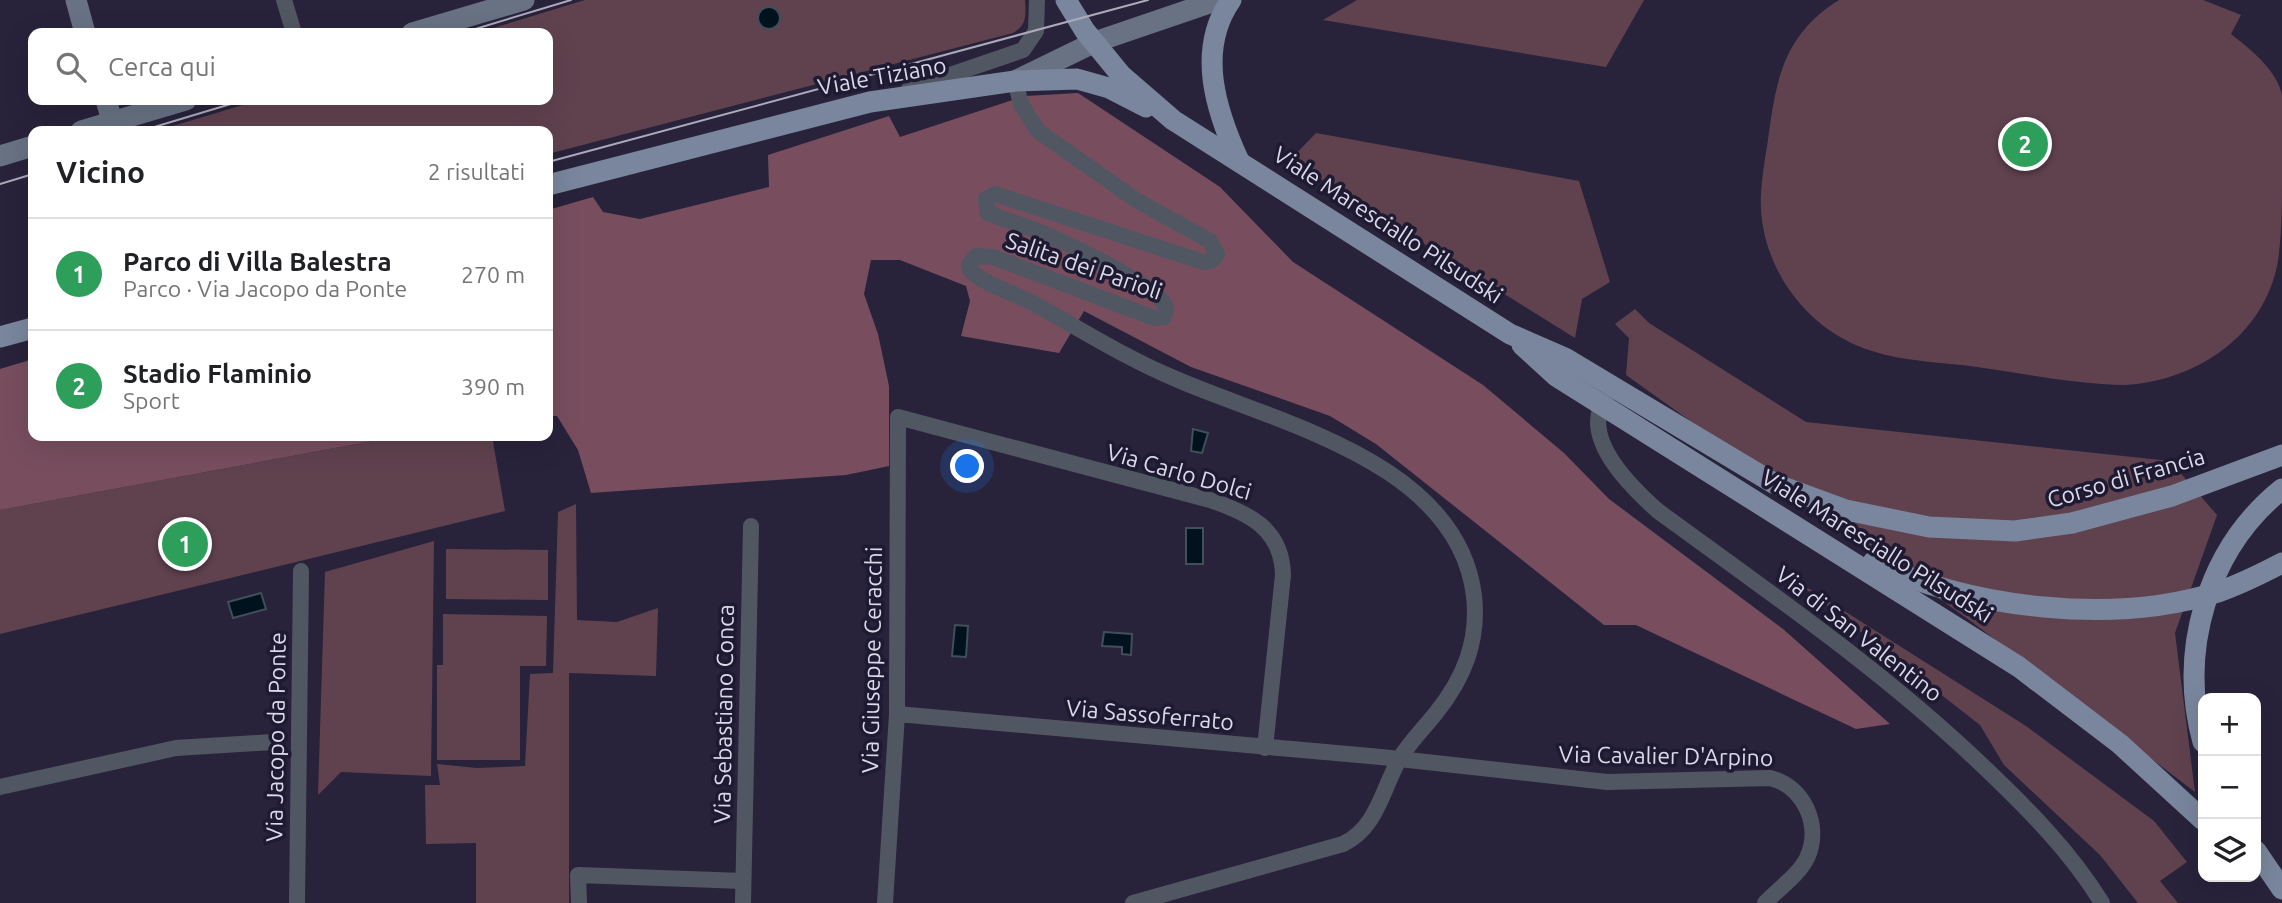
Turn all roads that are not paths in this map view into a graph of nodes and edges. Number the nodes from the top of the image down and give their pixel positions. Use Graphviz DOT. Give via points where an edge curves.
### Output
graph roads {
  1 [pos="76,0"];
  2 [pos="284,0"];
  3 [pos="524,0"];
  4 [pos="1037,0"];
  5 [pos="1066,0"];
  6 [pos="1218,0"];
  7 [pos="1231,0"];
  8 [pos="487,5"];
  9 [pos="84,28"];
  10 [pos="292,28"];
  11 [pos="425,28"];
  12 [pos="1095,42"];
  13 [pos="1015,81"];
  14 [pos="870,102"];
  15 [pos="108,105"];
  16 [pos="172,105"];
  17 [pos="1173,120"];
  18 [pos="114,126"];
  19 [pos="28,148"];
  20 [pos="0,156"];
  21 [pos="1238,161"];
  22 [pos="553,184"];
  23 [pos="28,329"];
  24 [pos="0,337"];
  25 [pos="1607,396"];
  26 [pos="898,417"];
  27 [pos="2282,455"];
  28 [pos="2282,489"];
  29 [pos="1816,500"];
  30 [pos="751,526"];
  31 [pos="1805,530"];
  32 [pos="2282,563"];
  33 [pos="301,571"];
  34 [pos="2198,703"];
  35 [pos="897,714"];
  36 [pos="273,742"];
  37 [pos="1265,748"];
  38 [pos="1399,759"];
  39 [pos="0,787"];
  40 [pos="2202,819"];
  41 [pos="2261,858"];
  42 [pos="743,881"];
  43 [pos="2260,882"];
  44 [pos="2282,889"];
  45 [pos="297,903"];
  46 [pos="579,903"];
  47 [pos="743,903"];
  48 [pos="885,903"];
  49 [pos="1133,903"];
  50 [pos="1765,903"];
  51 [pos="2102,903"];
  52 [pos="2279,903"];
  1 -- 9 [label="street"];
  2 -- 10 [label="street"];
  3 -- 8 [label="street"];
  4 -- 14 [label="street" via="1036,31 1018,53"];
  5 -- 12 [label="main road"];
  6 -- 12 [label="street, Viale Tiziano"];
  7 -- 21 [label="main road" via="1217,27 1213,84 1221,122"];
  8 -- 11 [label="street"];
  12 -- 13 [label="street, Viale Tiziano"];
  12 -- 17 [label="main road" via="1121,75"];
  13 -- 14 [label="main road, Viale Tiziano"];
  13 -- 17 [label="main road" via="1087,81"];
  13 -- 38 [label="street, Salita dei Parioli" via="1021,104 1038,131 1136,200 1210,241 1217,254 1203,262 995,194 986,199 988,213 1044,233 1109,267 1151,292 1164,303 1166,312 1164,317 1154,318 993,257 976,256 970,270 1166,375 1349,449 1406,487 1453,538 1473,590 1475,616 1469,656 1450,695"];
  14 -- 22 [label="main road, Viale Tiziano"];
  15 -- 18 [label="street"];
  16 -- 18 [label="street"];
  17 -- 21 [label="main road, Viale Maresciallo Pilsudski"];
  19 -- 20 [label="street"];
  21 -- 25 [label="main road, Viale Maresciallo Pilsudski" via="1510,334 1556,376"];
  23 -- 24 [label="main road"];
  25 -- 29 [label="main road, Viale Maresciallo Pilsudski"];
  25 -- 31 [label="main road, Viale Maresciallo Pilsudski"];
  25 -- 51 [label="street, Via di San Valentino" via="1600,429 1607,452 1634,489 1917,704 2030,814"];
  26 -- 35 [label="street, Via Giuseppe Ceracchi"];
  26 -- 37 [label="street, Via Carlo Dolci" via="1210,500 1242,510 1265,527 1279,549 1283,575"];
  27 -- 29 [label="main road, Corso di Francia" via="2172,496 2089,520 2033,530 1957,530 1890,521"];
  28 -- 34 [label="main road" via="2239,534 2205,602 2194,672"];
  30 -- 42 [label="street, Via Sebastiano Conca"];
  31 -- 32 [label="main road" via="1926,582 2058,608 2136,607 2184,600 2232,587"];
  31 -- 40 [label="main road, Viale Maresciallo Pilsudski" via="2057,694"];
  33 -- 45 [label="street, Via Jacopo da Ponte"];
  35 -- 37 [label="street, Via Sassoferrato"];
  35 -- 48 [label="street, Via Giuseppe Ceracchi"];
  36 -- 39 [label="street" via="176,748"];
  37 -- 38 [label="street, Via Sassoferrato"];
  38 -- 49 [label="street" via="1371,820 1349,841"];
  38 -- 50 [label="street, Via Cavalier D'Arpino" via="1607,782 1763,778 1783,782 1808,810 1812,842 1796,874"];
  41 -- 44 [label="main road"];
  42 -- 46 [label="street" via="578,875"];
  42 -- 47 [label="street, Via Sebastiano Conca"];
  43 -- 52 [label="main road"];
}
